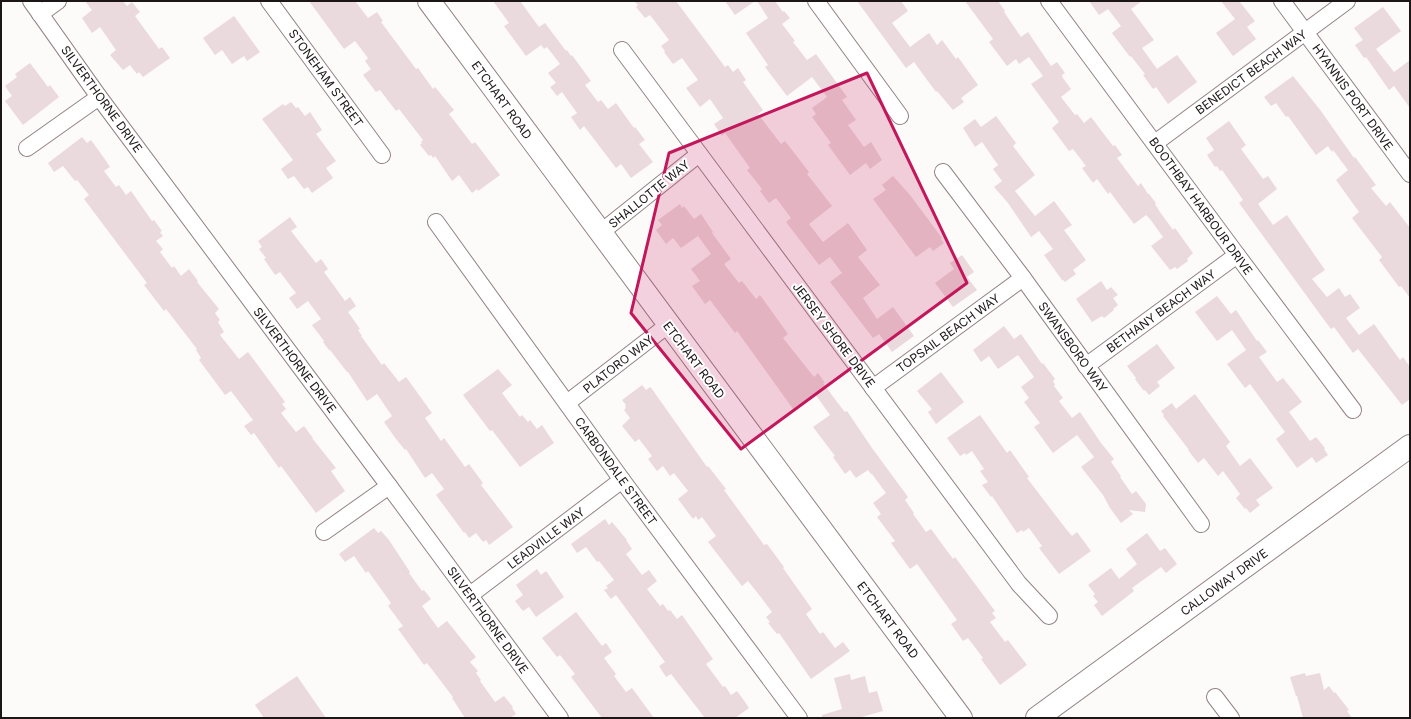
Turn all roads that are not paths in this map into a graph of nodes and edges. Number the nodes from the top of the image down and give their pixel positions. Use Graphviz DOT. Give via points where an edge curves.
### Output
graph roads {
  1 [pos="31,1"];
  2 [pos="58,1"];
  3 [pos="269,1"];
  4 [pos="429,1"];
  5 [pos="816,1"];
  6 [pos="1049,1"];
  7 [pos="1282,1"];
  8 [pos="1347,1"];
  9 [pos="40,14"];
  10 [pos="1306,32"];
  11 [pos="622,50"];
  12 [pos="99,96"];
  13 [pos="900,116"];
  14 [pos="1155,143"];
  15 [pos="27,148"];
  16 [pos="698,154"];
  17 [pos="382,155"];
  18 [pos="943,172"];
  19 [pos="1410,174"];
  20 [pos="436,222"];
  21 [pos="600,233"];
  22 [pos="1237,255"];
  23 [pos="1023,278"];
  24 [pos="668,325"];
  25 [pos="1086,366"];
  26 [pos="873,388"];
  27 [pos="567,403"];
  28 [pos="1353,410"];
  29 [pos="1410,446"];
  30 [pos="622,480"];
  31 [pos="389,486"];
  32 [pos="1201,524"];
  33 [pos="324,532"];
  34 [pos="470,595"];
  35 [pos="1050,616"];
  36 [pos="1215,697"];
  37 [pos="560,718"];
  38 [pos="799,718"];
  39 [pos="961,718"];
  40 [pos="1038,718"];
  41 [pos="1231,718"];
  1 -- 9 [label="street, SILVERTHORNE DRIVE"];
  2 -- 9 [label="street"];
  3 -- 17 [label="street, STONEHAM STREET"];
  4 -- 21 [label="street, ETCHART ROAD"];
  5 -- 13 [label="street"];
  6 -- 14 [label="street, BOOTHBAY HARBOUR DRIVE"];
  7 -- 10 [label="street, HYANNIS PORT DRIVE"];
  8 -- 10 [label="street, BENEDICT BEACH WAY"];
  9 -- 12 [label="street, SILVERTHORNE DRIVE"];
  10 -- 14 [label="street, BENEDICT BEACH WAY"];
  10 -- 19 [label="street, HYANNIS PORT DRIVE"];
  11 -- 16 [label="street, JERSEY SHORE DRIVE"];
  12 -- 15 [label="street"];
  12 -- 31 [label="street, SILVERTHORNE DRIVE"];
  14 -- 22 [label="street, BOOTHBAY HARBOUR DRIVE"];
  16 -- 21 [label="street, SHALLOTTE WAY"];
  16 -- 26 [label="street, JERSEY SHORE DRIVE"];
  18 -- 23 [label="street, SWANSBORO WAY"];
  20 -- 27 [label="street, CARBONDALE STREET"];
  21 -- 24 [label="street, ETCHART ROAD"];
  22 -- 25 [label="street, BETHANY BEACH WAY"];
  22 -- 28 [label="street, BOOTHBAY HARBOUR DRIVE"];
  23 -- 25 [label="street, SWANSBORO WAY"];
  23 -- 26 [label="street, TOPSAIL BEACH WAY"];
  24 -- 27 [label="street, PLATORO WAY"];
  24 -- 39 [label="street, ETCHART ROAD"];
  25 -- 32 [label="street, SWANSBORO WAY"];
  26 -- 35 [label="street, JERSEY SHORE DRIVE" via="1019,584"];
  27 -- 30 [label="street, CARBONDALE STREET"];
  29 -- 40 [label="street, CALLOWAY DRIVE"];
  30 -- 34 [label="street, LEADVILLE WAY"];
  30 -- 38 [label="street, CARBONDALE STREET"];
  31 -- 33 [label="street"];
  31 -- 34 [label="street, SILVERTHORNE DRIVE"];
  34 -- 37 [label="street, SILVERTHORNE DRIVE"];
  36 -- 41 [label="street"];
}
